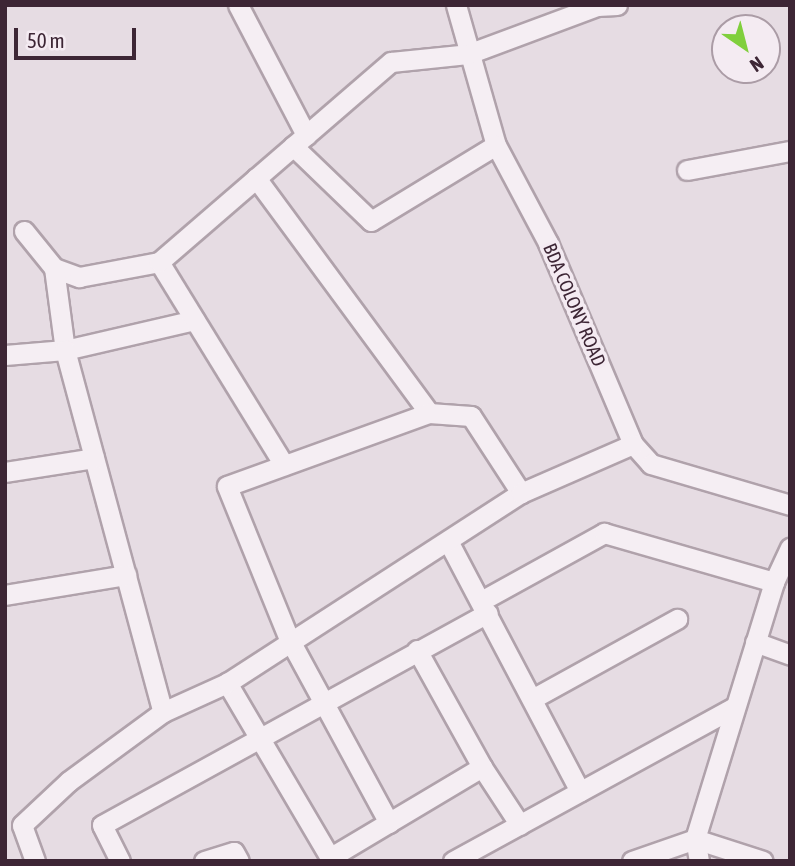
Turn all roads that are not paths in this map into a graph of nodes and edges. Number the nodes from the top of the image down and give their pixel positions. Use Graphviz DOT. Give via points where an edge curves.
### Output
graph roads {
  1 [pos="238,5"];
  2 [pos="456,5"];
  3 [pos="617,5"];
  4 [pos="468,54"];
  5 [pos="300,140"];
  6 [pos="496,145"];
  7 [pos="790,152"];
  8 [pos="687,170"];
  9 [pos="256,178"];
  10 [pos="24,231"];
  11 [pos="159,262"];
  12 [pos="54,268"];
  13 [pos="195,320"];
  14 [pos="65,350"];
  15 [pos="5,355"];
  16 [pos="429,413"];
  17 [pos="633,444"];
  18 [pos="94,458"];
  19 [pos="284,465"];
  20 [pos="5,471"];
  21 [pos="521,493"];
  22 [pos="790,505"];
  23 [pos="449,541"];
  24 [pos="790,547"];
  25 [pos="126,575"];
  26 [pos="774,582"];
  27 [pos="5,595"];
  28 [pos="484,607"];
  29 [pos="677,619"];
  30 [pos="289,639"];
  31 [pos="755,642"];
  32 [pos="417,650"];
  33 [pos="790,655"];
  34 [pos="227,682"];
  35 [pos="532,699"];
  36 [pos="322,703"];
  37 [pos="733,708"];
  38 [pos="163,712"];
  39 [pos="262,737"];
  40 [pos="482,767"];
  41 [pos="580,791"];
  42 [pos="389,823"];
  43 [pos="520,825"];
  44 [pos="14,827"];
  45 [pos="695,839"];
  46 [pos="332,859"];
  47 [pos="35,861"];
  48 [pos="120,861"];
  49 [pos="204,861"];
  50 [pos="239,861"];
  51 [pos="453,861"];
  52 [pos="632,861"];
  53 [pos="699,861"];
  54 [pos="763,861"];
  1 -- 5 [label="street"];
  2 -- 4 [label="street, BDA COLONY ROAD"];
  3 -- 4 [label="street" via="597,6"];
  4 -- 5 [label="street" via="391,62"];
  4 -- 6 [label="street, BDA COLONY ROAD"];
  5 -- 6 [label="street" via="371,220"];
  5 -- 9 [label="street"];
  6 -- 17 [label="street, BDA COLONY ROAD" via="548,243"];
  7 -- 8 [label="street"];
  9 -- 11 [label="street"];
  9 -- 16 [label="street"];
  10 -- 12 [label="street"];
  11 -- 12 [label="street" via="79,277"];
  11 -- 13 [label="street"];
  12 -- 14 [label="street"];
  13 -- 14 [label="street"];
  13 -- 19 [label="street"];
  14 -- 15 [label="street"];
  14 -- 18 [label="street"];
  16 -- 19 [label="street"];
  16 -- 21 [label="street" via="471,416"];
  17 -- 21 [label="street"];
  17 -- 22 [label="street, BDA COLONY ROAD" via="651,464"];
  18 -- 20 [label="street"];
  18 -- 25 [label="street"];
  19 -- 30 [label="street" via="227,486"];
  21 -- 23 [label="street"];
  23 -- 28 [label="street"];
  23 -- 30 [label="street"];
  24 -- 26 [label="street"];
  25 -- 27 [label="street"];
  25 -- 38 [label="street"];
  26 -- 28 [label="street" via="604,533"];
  26 -- 31 [label="street"];
  28 -- 32 [label="street"];
  28 -- 35 [label="street"];
  29 -- 35 [label="street"];
  30 -- 34 [label="street"];
  30 -- 36 [label="street"];
  31 -- 33 [label="street"];
  31 -- 37 [label="street"];
  32 -- 36 [label="street"];
  32 -- 40 [label="street"];
  34 -- 38 [label="street"];
  34 -- 39 [label="street"];
  35 -- 41 [label="street"];
  36 -- 39 [label="street"];
  36 -- 42 [label="street"];
  37 -- 41 [label="street"];
  37 -- 45 [label="street"];
  38 -- 44 [label="street"];
  39 -- 46 [label="street"];
  39 -- 48 [label="street" via="102,825"];
  40 -- 42 [label="street"];
  40 -- 43 [label="street"];
  41 -- 43 [label="street"];
  42 -- 46 [label="street"];
  43 -- 51 [label="street"];
  44 -- 47 [label="street"];
  45 -- 52 [label="street"];
  45 -- 53 [label="street"];
  45 -- 54 [label="street"];
  49 -- 50 [label="street" via="234,852"];
}
